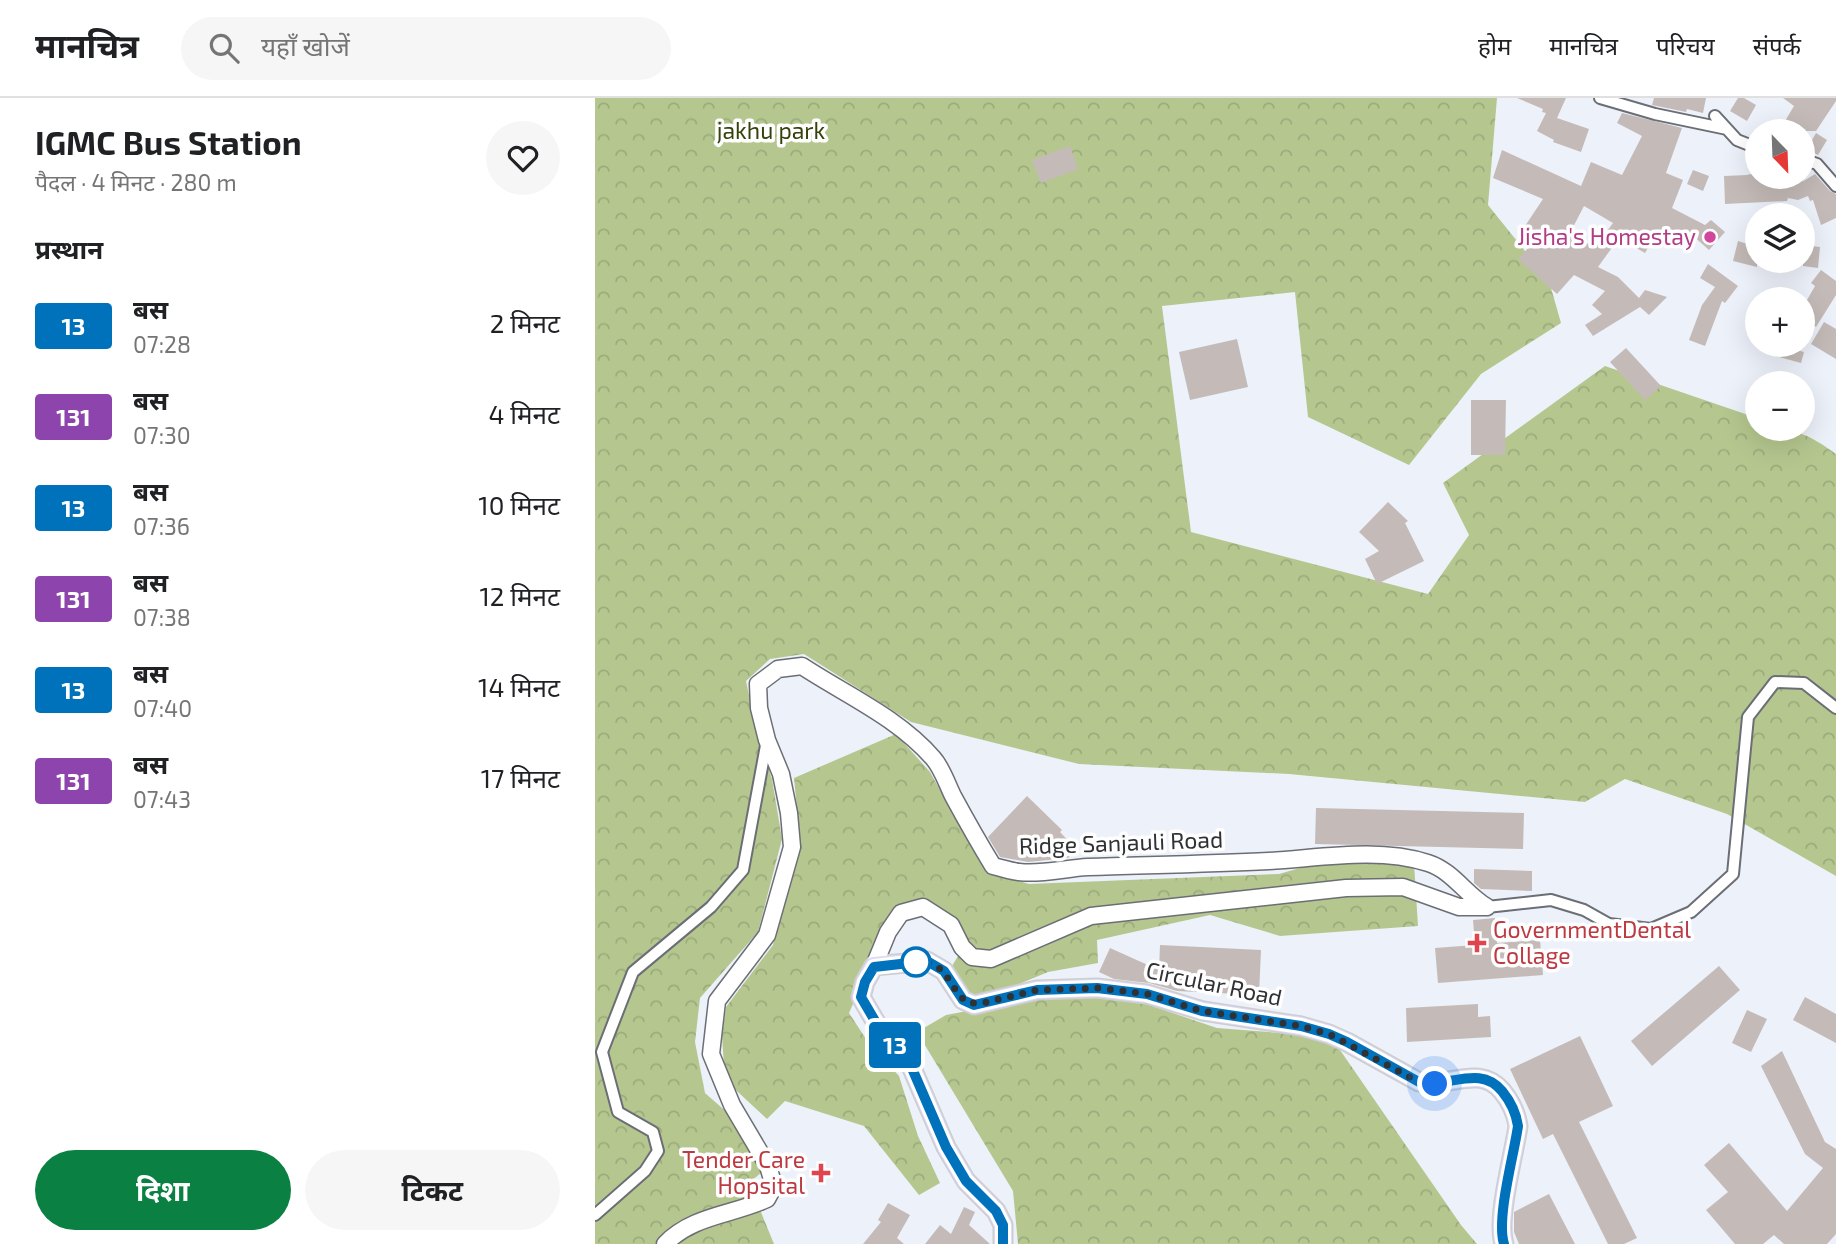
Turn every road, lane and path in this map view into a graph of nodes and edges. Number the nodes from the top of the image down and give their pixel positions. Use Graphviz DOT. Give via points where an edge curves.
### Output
graph roads {
  1 [pos="1600,98"];
  2 [pos="1715,116"];
  3 [pos="1727,129"];
  4 [pos="1745,143"];
  5 [pos="1815,163"];
  6 [pos="1836,186"];
  7 [pos="1836,708"];
  8 [pos="767,740"];
  9 [pos="1487,907"];
  10 [pos="874,967"];
  11 [pos="595,1216"];
  12 [pos="665,1244"];
  13 [pos="1003,1244"];
  14 [pos="1504,1244"];
  1 -- 3 [label="street"];
  2 -- 3 [label="street"];
  3 -- 4 [label="street"];
  5 -- 6 [label="street"];
  7 -- 9 [label="street" via="1804,683 1775,682 1748,717 1733,874 1691,912 1651,929 1609,924 1551,900"];
  8 -- 9 [label="street, Ridge Sanjauli Road" via="758,684 778,669 801,666 905,731 935,760 993,866 1020,873 1346,855 1389,857 1439,868"];
  8 -- 11 [label="street" via="743,870 711,907 633,972 602,1052 618,1112 653,1132 658,1151 645,1171"];
  8 -- 12 [label="street, Ridge Sanjauli Road" via="781,774 792,847 767,935 717,1001 711,1054 774,1186 767,1199 699,1221"];
  9 -- 10 [label="street" via="1459,907 1419,891 1391,887 1213,901 1091,916 991,959 972,957 951,925 923,907 901,913"];
  10 -- 13 [label="main road" via="861,997 911,1066 966,1181 996,1211 1003,1225"];
  10 -- 14 [label="main road, Circular Road" via="927,961 944,971 963,1000 974,1005 1037,990 1097,988 1147,994 1202,1011 1329,1034 1419,1082 1487,1079 1509,1099 1518,1126 1503,1219"];
}
